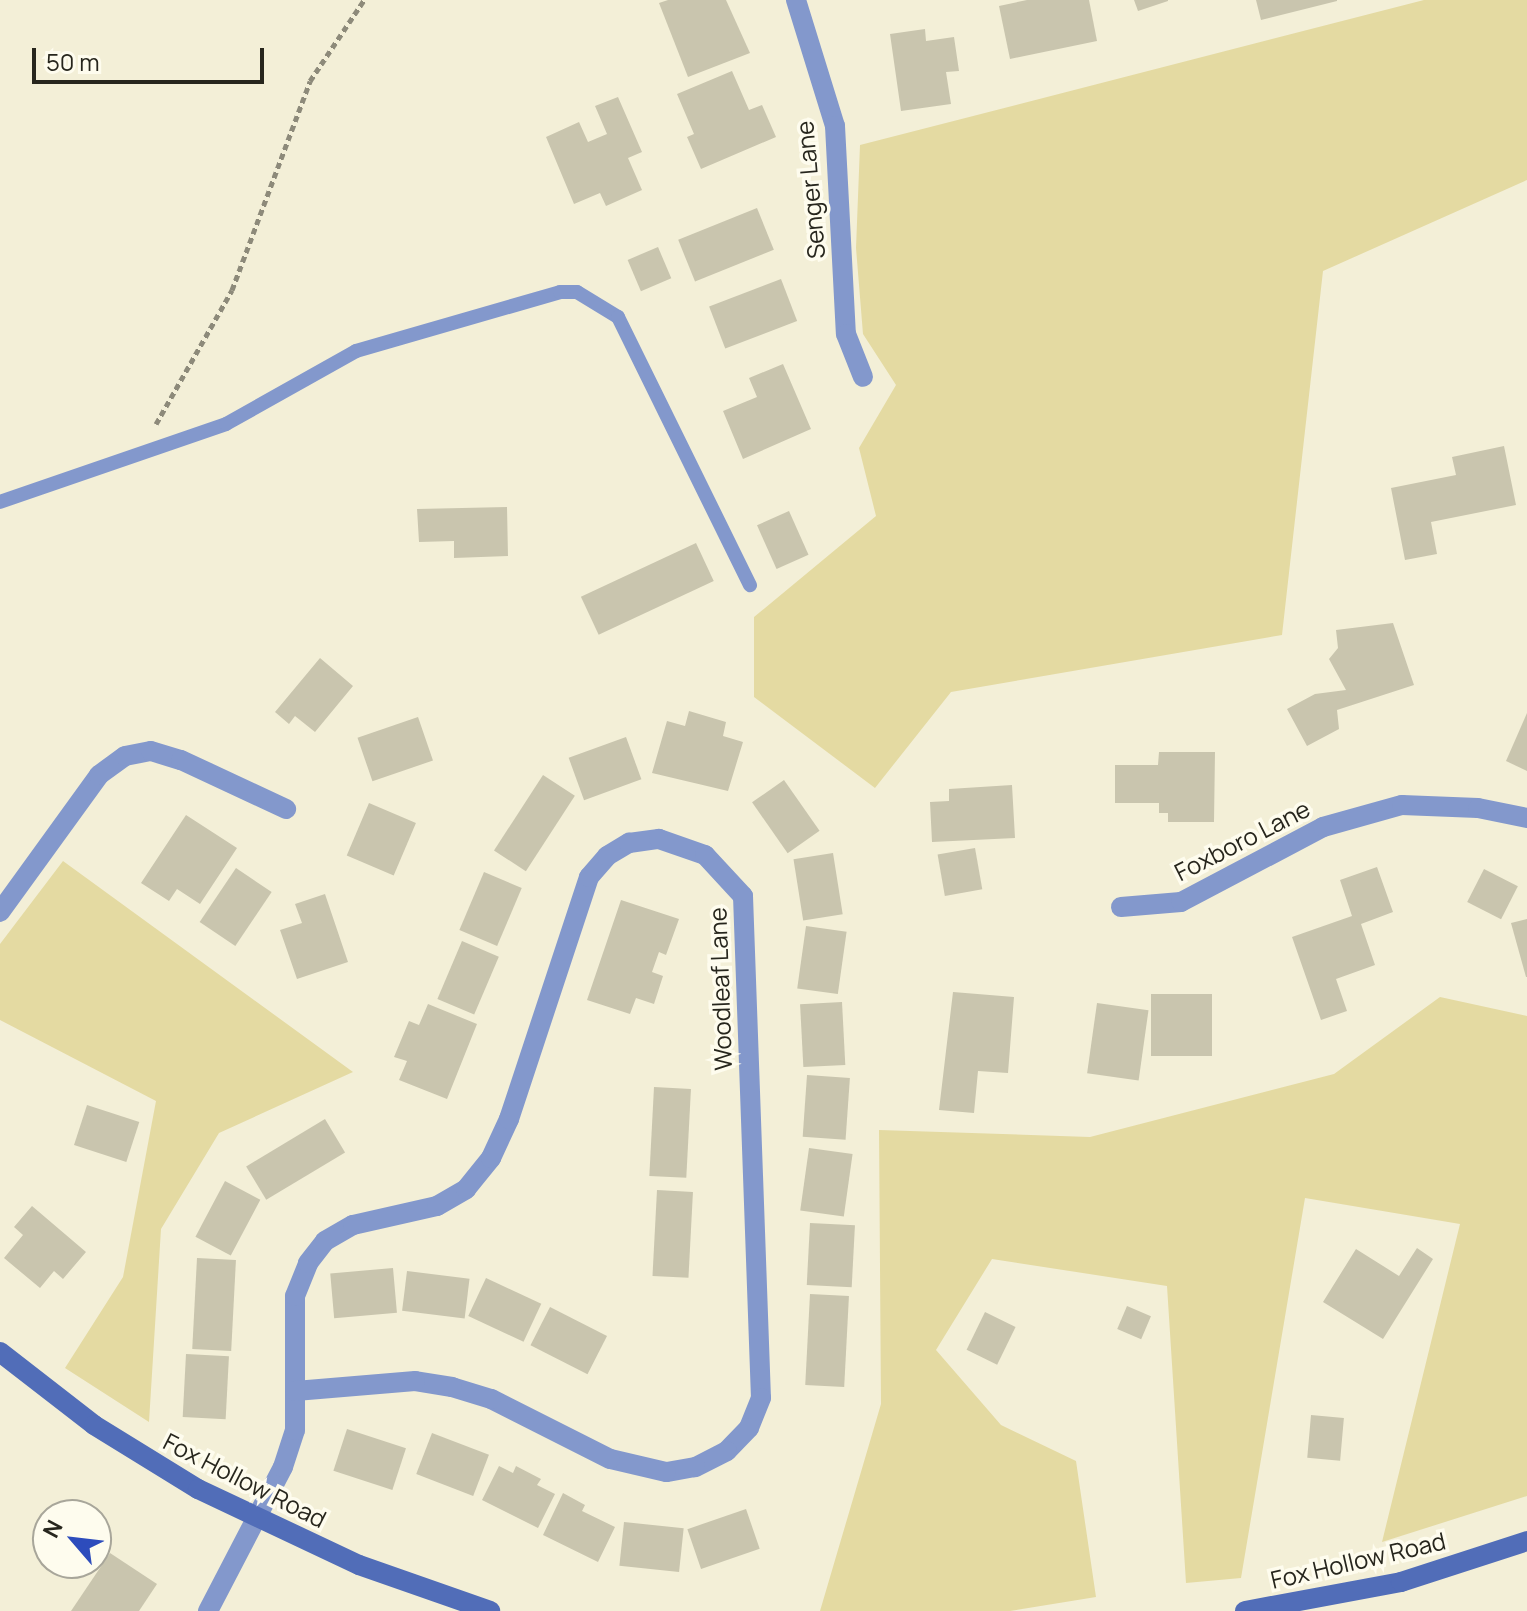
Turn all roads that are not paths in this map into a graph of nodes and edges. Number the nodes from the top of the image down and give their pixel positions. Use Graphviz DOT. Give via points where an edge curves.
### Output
graph roads {
  1 [pos="796,0"];
  2 [pos="863,377"];
  3 [pos="0,502"];
  4 [pos="750,585"];
  5 [pos="286,809"];
  6 [pos="1527,818"];
  7 [pos="1121,907"];
  8 [pos="0,912"];
  9 [pos="0,1352"];
  10 [pos="295,1391"];
  11 [pos="255,1517"];
  12 [pos="1527,1541"];
  13 [pos="212,1610"];
  14 [pos="490,1611"];
  15 [pos="1245,1611"];
  1 -- 2 [label="street, Senger Lane" via="835,126 846,334"];
  3 -- 4 [label="lane" via="226,424 356,351 560,292 577,292 618,317"];
  5 -- 8 [label="street" via="181,760 151,751 125,756 99,775"];
  6 -- 7 [label="street, Foxboro Lane" via="1478,808 1402,805 1323,827 1181,902"];
  9 -- 11 [label="main road, Fox Hollow Road" via="94,1425"];
  10 -- 10 [label="street, Woodleaf Lane" via="295,1296 308,1263 325,1241 353,1225 437,1206 466,1189 491,1158 509,1119 589,877 629,843 659,839 705,855 743,896 761,1398 749,1428 716,1456 695,1467 666,1472 623,1464 491,1399 452,1387 415,1381"];
  10 -- 11 [label="street, Woodleaf Lane" via="295,1430 283,1467"];
  11 -- 13 [label="street, Woodleaf Lane"];
  11 -- 14 [label="main road, Fox Hollow Road" via="359,1565"];
  12 -- 15 [label="main road, Fox Hollow Road" via="1401,1582"];
}
